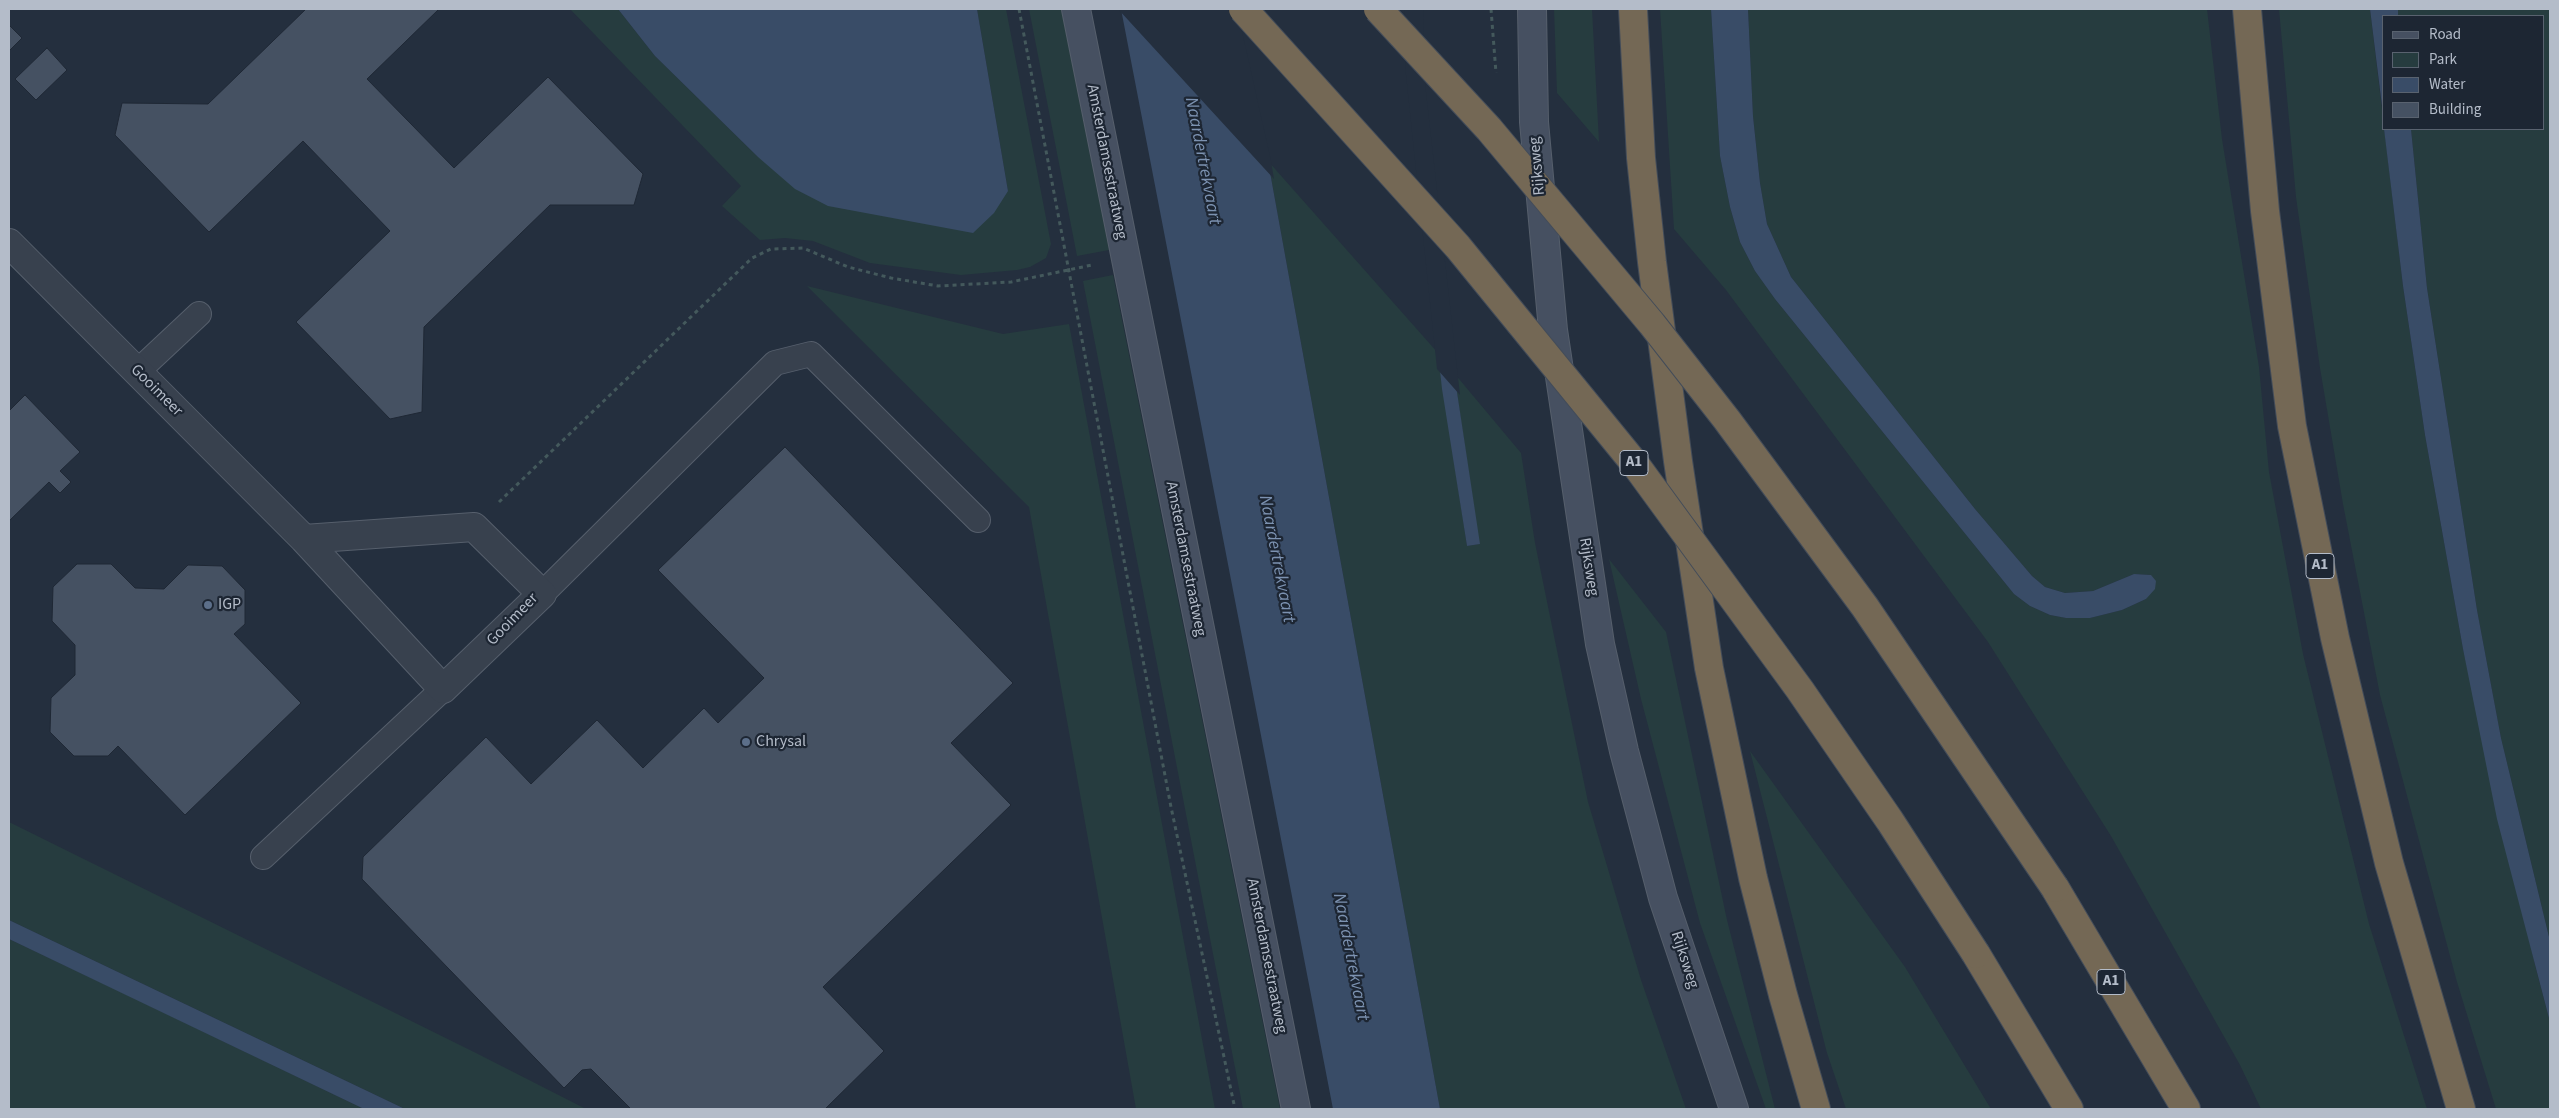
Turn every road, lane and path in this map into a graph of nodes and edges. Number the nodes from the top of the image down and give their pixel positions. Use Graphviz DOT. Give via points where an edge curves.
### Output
graph roads {
  1 [pos="1019,9"];
  2 [pos="1076,9"];
  3 [pos="1243,9"];
  4 [pos="1378,9"];
  5 [pos="1532,9"];
  6 [pos="1633,9"];
  7 [pos="2247,9"];
  8 [pos="9,243"];
  9 [pos="199,314"];
  10 [pos="138,372"];
  11 [pos="978,520"];
  12 [pos="304,539"];
  13 [pos="542,594"];
  14 [pos="443,689"];
  15 [pos="263,858"];
  16 [pos="1235,1109"];
  17 [pos="1296,1109"];
  18 [pos="1734,1109"];
  19 [pos="1816,1109"];
  20 [pos="2069,1109"];
  21 [pos="2186,1109"];
  22 [pos="2461,1109"];
  1 -- 16 [label="path" via="1171,807"];
  2 -- 17 [label="street, Amsterdamsestraatweg"];
  3 -- 20 [label="highway, A1, bridge" via="1458,247 1635,464 1805,698 1890,822 1976,954"];
  4 -- 21 [label="highway, A1, bridge" via="1489,129 1652,324 1865,607 2054,888"];
  5 -- 18 [label="street, Rijksweg" via="1534,122 1553,330 1600,644 1663,898"];
  6 -- 19 [label="highway" via="1641,158 1651,252 1709,668 1753,878"];
  7 -- 22 [label="highway, A1" via="2265,211 2292,426 2335,638 2387,854"];
  8 -- 10 [label="street, Gooimeer"];
  9 -- 10 [label="lane"];
  10 -- 12 [label="street, Gooimeer"];
  11 -- 13 [label="lane" via="811,354 775,364"];
  12 -- 13 [label="street, Gooimeer" via="474,527"];
  12 -- 14 [label="street, Gooimeer"];
  13 -- 14 [label="street, Gooimeer"];
  14 -- 15 [label="lane"];
}
